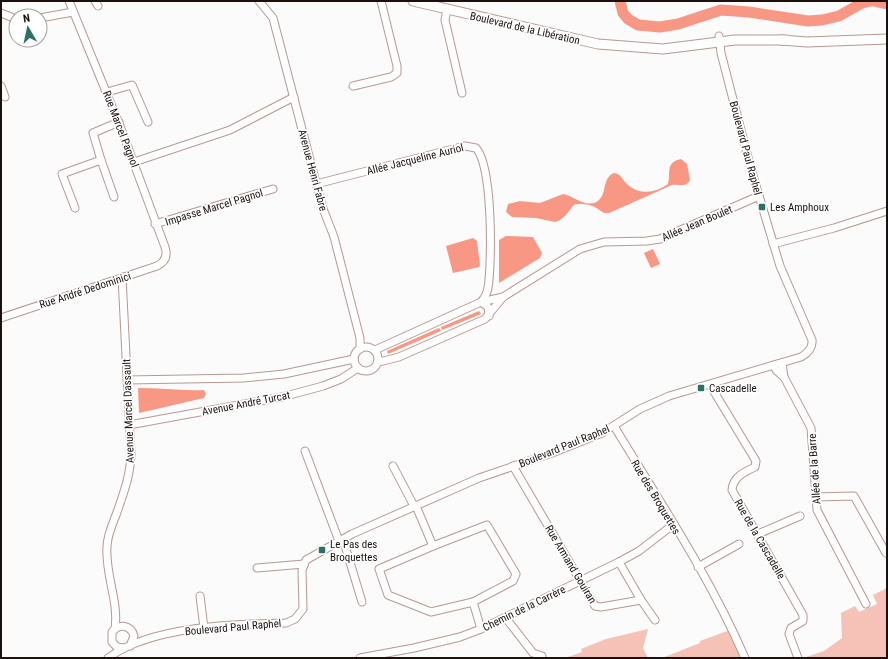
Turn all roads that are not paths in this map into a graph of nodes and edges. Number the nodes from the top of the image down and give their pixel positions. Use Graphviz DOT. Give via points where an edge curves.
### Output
graph roads {
  1 [pos="69,1"];
  2 [pos="381,1"];
  3 [pos="413,1"];
  4 [pos="261,2"];
  5 [pos="446,9"];
  6 [pos="73,12"];
  7 [pos="48,17"];
  8 [pos="719,39"];
  9 [pos="887,39"];
  10 [pos="1,86"];
  11 [pos="353,86"];
  12 [pos="107,92"];
  13 [pos="462,93"];
  14 [pos="5,97"];
  15 [pos="294,97"];
  16 [pos="119,122"];
  17 [pos="148,122"];
  18 [pos="101,160"];
  19 [pos="134,162"];
  20 [pos="316,184"];
  21 [pos="273,189"];
  22 [pos="759,196"];
  23 [pos="114,197"];
  24 [pos="75,208"];
  25 [pos="887,211"];
  26 [pos="156,224"];
  27 [pos="773,244"];
  28 [pos="166,258"];
  29 [pos="122,277"];
  30 [pos="503,297"];
  31 [pos="481,302"];
  32 [pos="489,316"];
  33 [pos="1,318"];
  34 [pos="360,338"];
  35 [pos="368,347"];
  36 [pos="360,348"];
  37 [pos="375,350"];
  38 [pos="354,359"];
  39 [pos="378,362"];
  40 [pos="782,363"];
  41 [pos="774,365"];
  42 [pos="358,368"];
  43 [pos="784,377"];
  44 [pos="128,380"];
  45 [pos="710,385"];
  46 [pos="130,425"];
  47 [pos="614,426"];
  48 [pos="305,451"];
  49 [pos="393,466"];
  50 [pos="513,466"];
  51 [pos="816,498"];
  52 [pos="415,506"];
  53 [pos="800,516"];
  54 [pos="674,524"];
  55 [pos="758,534"];
  56 [pos="341,540"];
  57 [pos="739,544"];
  58 [pos="433,546"];
  59 [pos="886,554"];
  60 [pos="619,562"];
  61 [pos="304,564"];
  62 [pos="698,567"];
  63 [pos="257,568"];
  64 [pos="580,581"];
  65 [pos="200,596"];
  66 [pos="641,600"];
  67 [pos="362,602"];
  68 [pos="473,602"];
  69 [pos="866,604"];
  70 [pos="116,612"];
  71 [pos="505,617"];
  72 [pos="655,620"];
  73 [pos="125,626"];
  74 [pos="204,628"];
  75 [pos="115,629"];
  76 [pos="481,629"];
  77 [pos="133,632"];
  78 [pos="148,638"];
  79 [pos="112,642"];
  80 [pos="127,647"];
  81 [pos="542,656"];
  82 [pos="109,658"];
  83 [pos="360,658"];
  84 [pos="745,658"];
  85 [pos="798,658"];
  1 -- 6 [label="street, Rue Marcel Pagnol"];
  2 -- 11 [label="street" via="397,66 396,73 391,77"];
  3 -- 5 [label="street, Boulevard de la Libération"];
  4 -- 15 [label="street, Avenue Henri Fabre" via="273,18"];
  5 -- 8 [label="street, Boulevard de la Libération" via="598,44 663,49"];
  5 -- 13 [label="street" via="445,20"];
  6 -- 7 [label="street"];
  6 -- 12 [label="street, Rue Marcel Pagnol"];
  8 -- 9 [label="street, Boulevard de la Libération" via="823,42"];
  8 -- 22 [label="street, Boulevard Paul Raphel"];
  10 -- 14 [label="street"];
  12 -- 16 [label="street, Rue Marcel Pagnol"];
  12 -- 17 [label="street" via="132,85"];
  15 -- 19 [label="street" via="230,130"];
  15 -- 20 [label="street, Avenue Henri Fabre"];
  16 -- 18 [label="street" via="92,133"];
  16 -- 19 [label="street, Rue Marcel Pagnol"];
  18 -- 23 [label="street"];
  18 -- 24 [label="street" via="62,174"];
  19 -- 26 [label="street, Rue Marcel Pagnol"];
  20 -- 31 [label="street, Allée Jacqueline Auriol" via="459,147 476,148 490,201 488,286"];
  20 -- 34 [label="street, Avenue Henri Fabre" via="334,238"];
  21 -- 26 [label="street, Impasse Marcel Pagnol"];
  22 -- 27 [label="street, Boulevard Paul Raphel"];
  22 -- 30 [label="street, Allée Jean Boulet" via="660,239 604,242 580,249"];
  25 -- 27 [label="street"];
  26 -- 28 [label="street, Rue Marcel Pagnol" via="166,250"];
  27 -- 40 [label="street, Boulevard Paul Raphel" via="812,342 805,355"];
  28 -- 29 [label="street, Rue André Dedominici" via="157,266"];
  29 -- 33 [label="street, Rue André Dedominici"];
  29 -- 44 [label="street, Avenue Marcel Dassault"];
  30 -- 31 [label="street"];
  30 -- 32 [label="street"];
  31 -- 32 [label="street" via="488,307"];
  31 -- 37 [label="street"];
  32 -- 39 [label="street" via="399,357"];
  34 -- 35 [label="street, Avenue Henri Fabre"];
  34 -- 36 [label="street, Avenue Henri Fabre"];
  35 -- 36 [label="street"];
  35 -- 37 [label="street"];
  36 -- 38 [label="street"];
  37 -- 39 [label="street"];
  38 -- 42 [label="street"];
  38 -- 44 [label="street, Avenue André Turcat" via="284,374 244,378"];
  39 -- 42 [label="street" via="372,370 364,372"];
  40 -- 41 [label="street, Boulevard Paul Raphel"];
  40 -- 43 [label="street, Allée de la Barre"];
  41 -- 43 [label="street, Allée de la Barre"];
  41 -- 45 [label="street, Boulevard Paul Raphel"];
  42 -- 46 [label="street, Avenue André Turcat" via="341,379 323,386 282,397"];
  43 -- 51 [label="street, Allée de la Barre" via="811,428"];
  44 -- 46 [label="street, Avenue Marcel Dassault"];
  45 -- 47 [label="street, Boulevard Paul Raphel" via="669,396"];
  45 -- 55 [label="street, Rue de la Cascadelle" via="756,461 755,467 732,482 732,490"];
  46 -- 70 [label="street, Avenue Marcel Dassault" via="129,474 107,547 107,564"];
  47 -- 50 [label="street, Boulevard Paul Raphel"];
  47 -- 54 [label="street, Rue des Broquettes"];
  48 -- 56 [label="street"];
  49 -- 52 [label="street"];
  50 -- 52 [label="street, Boulevard Paul Raphel"];
  50 -- 64 [label="street, Rue Armand Gouiran"];
  51 -- 59 [label="street" via="854,496"];
  51 -- 69 [label="street, Allée de la Barre" via="817,510"];
  52 -- 56 [label="street, Boulevard Paul Raphel"];
  52 -- 58 [label="street"];
  53 -- 55 [label="street"];
  54 -- 60 [label="street, Chemin de la Carrère" via="639,551"];
  54 -- 62 [label="street, Rue des Broquettes"];
  55 -- 85 [label="street, Rue de la Cascadelle" via="803,615 803,621 790,628 789,634"];
  56 -- 61 [label="street, Boulevard Paul Raphel" via="310,556"];
  56 -- 67 [label="street"];
  57 -- 62 [label="street"];
  58 -- 68 [label="street" via="487,525 516,574 513,581"];
  58 -- 68 [label="street" via="379,569 388,596 431,612"];
  60 -- 64 [label="street, Chemin de la Carrère"];
  60 -- 66 [label="street"];
  61 -- 63 [label="street"];
  61 -- 74 [label="street, Boulevard Paul Raphel" via="303,609 295,619 286,622"];
  62 -- 84 [label="street, Rue des Broquettes" via="732,628"];
  64 -- 66 [label="street, Rue Armand Gouiran" via="595,606"];
  64 -- 71 [label="street, Chemin de la Carrère"];
  65 -- 74 [label="street"];
  66 -- 72 [label="street"];
  68 -- 76 [label="street"];
  70 -- 73 [label="street, Avenue Marcel Dassault"];
  70 -- 75 [label="street, Avenue Marcel Dassault"];
  71 -- 76 [label="street, Chemin de la Carrère"];
  71 -- 81 [label="street" via="533,653"];
  73 -- 75 [label="street"];
  73 -- 77 [label="street"];
  74 -- 78 [label="street, Boulevard Paul Raphel"];
  75 -- 79 [label="street" via="111,635"];
  76 -- 83 [label="street, Chemin de la Carrère" via="460,637"];
  77 -- 78 [label="street"];
  77 -- 80 [label="street" via="134,640"];
  78 -- 80 [label="street, Boulevard Paul Raphel"];
  79 -- 80 [label="street" via="117,647"];
  79 -- 82 [label="street"];
  80 -- 82 [label="street, Boulevard Paul Raphel"];
}
